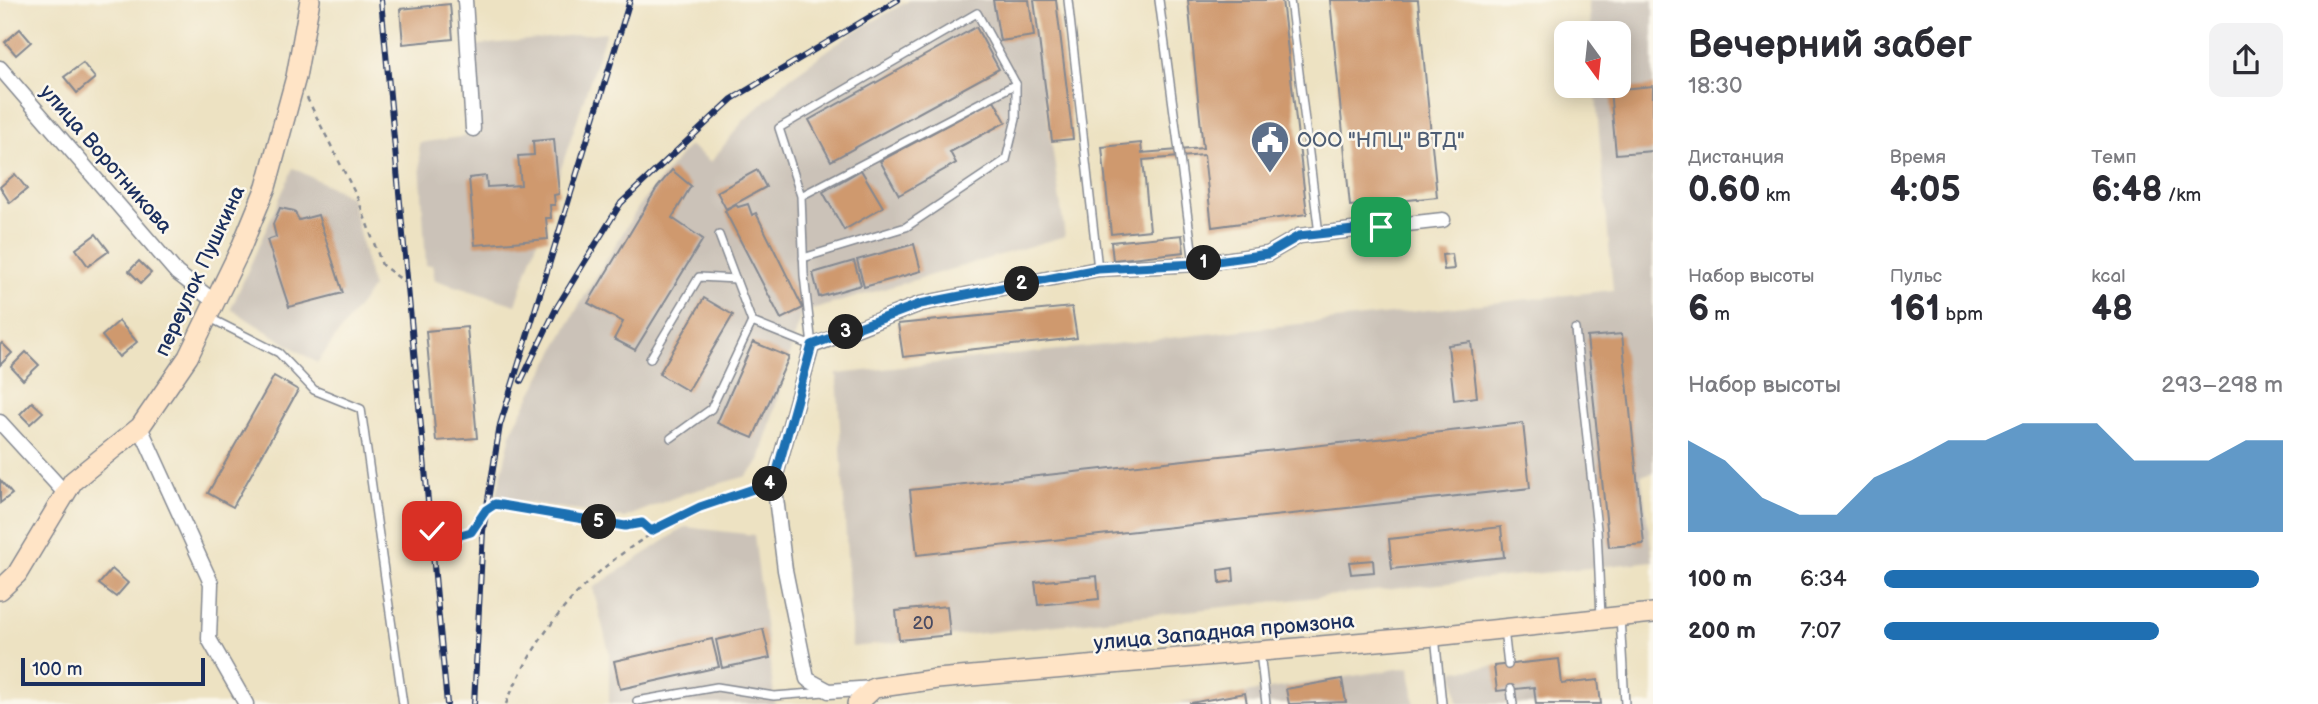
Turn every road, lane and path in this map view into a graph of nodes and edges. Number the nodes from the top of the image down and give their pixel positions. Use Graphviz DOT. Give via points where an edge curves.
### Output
graph roads {
  1 [pos="310,0"];
  2 [pos="465,0"];
  3 [pos="1068,0"];
  4 [pos="1159,0"];
  5 [pos="1290,0"];
  6 [pos="0,68"];
  7 [pos="1016,84"];
  8 [pos="300,86"];
  9 [pos="473,129"];
  10 [pos="802,196"];
  11 [pos="1443,220"];
  12 [pos="1319,234"];
  13 [pos="719,235"];
  14 [pos="803,258"];
  15 [pos="1195,264"];
  16 [pos="1098,269"];
  17 [pos="736,279"];
  18 [pos="409,285"];
  19 [pos="211,309"];
  20 [pos="752,322"];
  21 [pos="1575,328"];
  22 [pos="812,345"];
  23 [pos="650,359"];
  24 [pos="0,422"];
  25 [pos="140,427"];
  26 [pos="671,438"];
  27 [pos="774,482"];
  28 [pos="65,494"];
  29 [pos="432,531"];
  30 [pos="651,531"];
  31 [pos="0,590"];
  32 [pos="1653,613"];
  33 [pos="1611,617"];
  34 [pos="1504,628"];
  35 [pos="1435,636"];
  36 [pos="1260,652"];
  37 [pos="1508,665"];
  38 [pos="874,688"];
  39 [pos="1511,689"];
  40 [pos="829,691"];
  41 [pos="637,701"];
  42 [pos="246,704"];
  43 [pos="403,704"];
  44 [pos="506,704"];
  45 [pos="857,704"];
  46 [pos="1266,704"];
  47 [pos="1442,704"];
  48 [pos="1513,704"];
  49 [pos="1625,704"];
  1 -- 8 [label="street, переулок Пушкина"];
  2 -- 9 [label="street"];
  3 -- 16 [label="lane"];
  4 -- 15 [label="lane"];
  5 -- 12 [label="lane"];
  6 -- 19 [label="street, улица Воротникова"];
  7 -- 10 [label="lane"];
  7 -- 10 [label="lane" via="977,13 779,128"];
  7 -- 14 [label="lane" via="1016,119 1006,160 906,227"];
  8 -- 18 [label="path" via="358,199 382,265"];
  8 -- 19 [label="street, переулок Пушкина" via="265,187"];
  10 -- 14 [label="lane"];
  11 -- 12 [label="street"];
  12 -- 15 [label="street" via="1299,236 1268,254"];
  13 -- 17 [label="lane"];
  14 -- 22 [label="lane"];
  15 -- 16 [label="street"];
  16 -- 22 [label="street" via="920,304"];
  17 -- 20 [label="lane"];
  17 -- 23 [label="lane" via="699,276"];
  19 -- 25 [label="street, переулок Пушкина" via="188,357"];
  19 -- 43 [label="lane" via="279,352 314,390 361,409"];
  20 -- 22 [label="lane"];
  20 -- 26 [label="lane" via="711,410"];
  21 -- 33 [label="lane"];
  22 -- 27 [label="street"];
  24 -- 28 [label="street"];
  25 -- 28 [label="street, переулок Пушкина" via="73,481"];
  25 -- 42 [label="street" via="211,583 209,639"];
  27 -- 30 [label="path" via="700,507"];
  27 -- 40 [label="street" via="785,570 807,679"];
  28 -- 31 [label="street, переулок Пушкина" via="17,574"];
  29 -- 30 [label="path" via="444,540 471,532 495,504 625,526 642,523"];
  30 -- 44 [label="path" via="618,553 583,587 534,653"];
  32 -- 33 [label="street, улица Западная промзона"];
  33 -- 34 [label="street, улица Западная промзона"];
  33 -- 49 [label="lane"];
  34 -- 35 [label="street, улица Западная промзона"];
  34 -- 37 [label="lane"];
  35 -- 36 [label="street, улица Западная промзона"];
  35 -- 47 [label="lane"];
  36 -- 38 [label="street, улица Западная промзона"];
  36 -- 46 [label="lane"];
  38 -- 40 [label="street"];
  38 -- 45 [label="street"];
  39 -- 48 [label="lane"];
  40 -- 41 [label="lane" via="774,696 717,687"];
}
